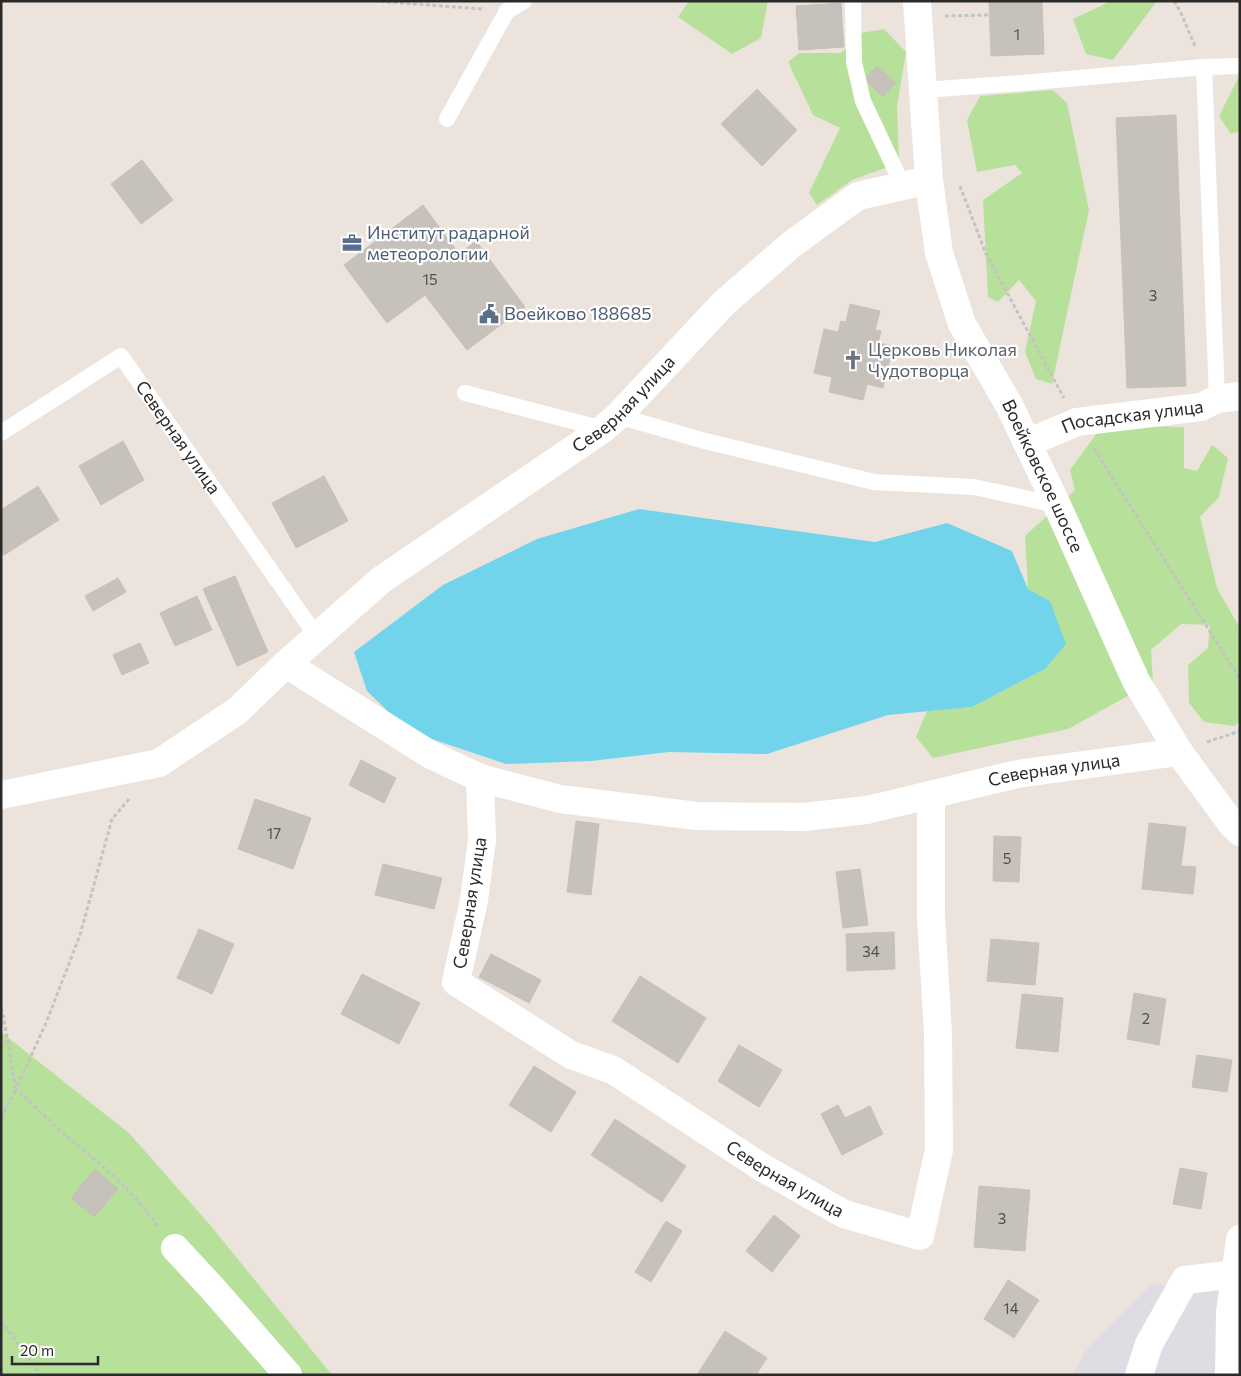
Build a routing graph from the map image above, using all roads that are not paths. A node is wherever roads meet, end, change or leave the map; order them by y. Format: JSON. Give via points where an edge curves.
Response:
{"nodes":[{"id":1,"x":524,"y":1,"type":"edge"},
{"id":2,"x":853,"y":1,"type":"edge"},
{"id":3,"x":918,"y":9,"type":"edge"},
{"id":4,"x":1240,"y":66,"type":"edge"},
{"id":5,"x":1204,"y":67,"type":"junction"},
{"id":6,"x":923,"y":90,"type":"junction"},
{"id":7,"x":447,"y":119,"type":"dead end"},
{"id":8,"x":929,"y":180,"type":"junction"},
{"id":9,"x":902,"y":186,"type":"junction"},
{"id":10,"x":465,"y":393,"type":"dead end"},
{"id":11,"x":1228,"y":398,"type":"edge"},
{"id":12,"x":610,"y":422,"type":"junction"},
{"id":13,"x":1,"y":433,"type":"edge"},
{"id":14,"x":1027,"y":443,"type":"junction"},
{"id":15,"x":1057,"y":506,"type":"junction"},
{"id":16,"x":317,"y":637,"type":"junction"},
{"id":17,"x":286,"y":664,"type":"junction"},
{"id":18,"x":1179,"y":752,"type":"junction"},
{"id":19,"x":480,"y":778,"type":"junction"},
{"id":20,"x":1,"y":795,"type":"edge"},
{"id":21,"x":931,"y":795,"type":"junction"},
{"id":22,"x":1240,"y":832,"type":"edge"},
{"id":23,"x":1240,"y":1239,"type":"edge"},
{"id":24,"x":175,"y":1248,"type":"road end"},
{"id":25,"x":1236,"y":1274,"type":"junction"},
{"id":26,"x":288,"y":1375,"type":"edge"},
{"id":27,"x":1139,"y":1375,"type":"edge"},
{"id":28,"x":1229,"y":1375,"type":"edge"}],
"edges":[{"from":1,"to":7,"type":"lane","via":[[507,11]]},
{"from":2,"to":9,"type":"lane","via":[[854,62],[863,101]]},
{"from":3,"to":6,"type":"street","name":"Воейковское шоссе"},
{"from":4,"to":5,"type":"lane"},
{"from":5,"to":6,"type":"lane"},
{"from":5,"to":11,"type":"lane"},
{"from":6,"to":8,"type":"street","name":"Воейковское шоссе"},
{"from":8,"to":9,"type":"street","name":"Северная улица"},
{"from":8,"to":14,"type":"street","name":"Воейковское шоссе","via":[[939,253],[962,324]]},
{"from":9,"to":12,"type":"street","name":"Северная улица","via":[[858,196],[792,244],[724,302]]},
{"from":10,"to":12,"type":"lane"},
{"from":11,"to":14,"type":"street","name":"Посадская улица","via":[[1201,408],[1077,422]]},
{"from":12,"to":15,"type":"lane","via":[[705,441],[874,482],[974,487]]},
{"from":12,"to":16,"type":"street","name":"Северная улица","via":[[381,580]]},
{"from":13,"to":16,"type":"lane","name":"Северная улица","via":[[121,356]]},
{"from":14,"to":15,"type":"street","name":"Воейковское шоссе"},
{"from":15,"to":18,"type":"street","name":"Воейковское шоссе","via":[[1136,681]]},
{"from":16,"to":17,"type":"street","name":"Северная улица"},
{"from":17,"to":19,"type":"street","name":"Северная улица","via":[[431,756]]},
{"from":17,"to":20,"type":"street","name":"Северная улица","via":[[237,711],[158,763]]},
{"from":18,"to":21,"type":"street","name":"Северная улица","via":[[1017,774]]},
{"from":18,"to":22,"type":"street","name":"Воейковское шоссе"},
{"from":19,"to":21,"type":"street","name":"Северная улица","via":[[560,799],[696,816],[804,817],[867,810]]},
{"from":19,"to":21,"type":"street","name":"Северная улица","via":[[482,840],[474,900],[456,982],[571,1055],[613,1070],[763,1168],[844,1214],[920,1236],[939,1150],[938,1033],[931,917]]},
{"from":23,"to":25,"type":"street"},
{"from":24,"to":26,"type":"street"},
{"from":25,"to":27,"type":"street","via":[[1186,1280],[1149,1344]]},
{"from":25,"to":28,"type":"street","via":[[1230,1313]]}]}
